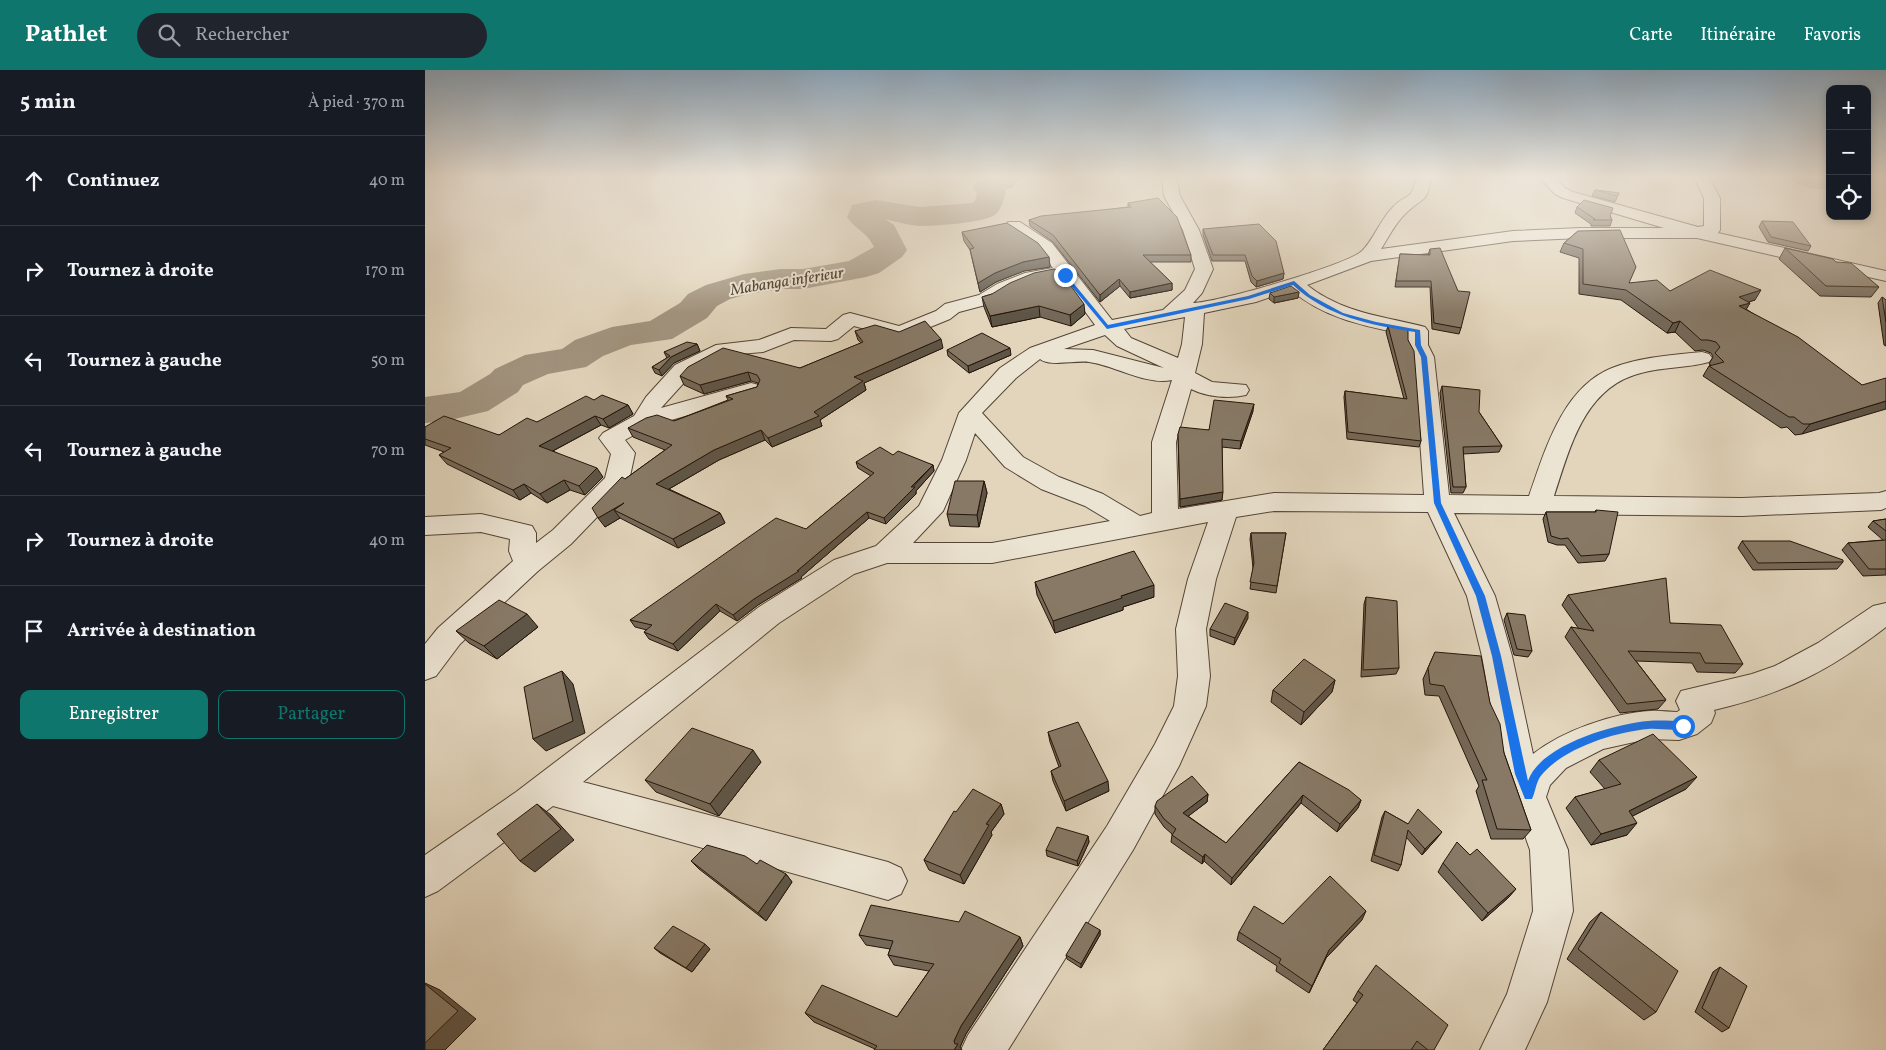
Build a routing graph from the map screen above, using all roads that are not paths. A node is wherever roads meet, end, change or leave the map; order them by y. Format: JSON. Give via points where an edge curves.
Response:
{"nodes":[{"id":1,"x":1186,"y":222,"type":"edge"},
{"id":2,"x":1391,"y":222,"type":"edge"},
{"id":3,"x":1657,"y":222,"type":"edge"},
{"id":4,"x":1712,"y":222,"type":"edge"},
{"id":5,"x":1014,"y":226,"type":"edge"},
{"id":6,"x":1695,"y":233,"type":"junction"},
{"id":7,"x":1367,"y":256,"type":"junction"},
{"id":8,"x":1065,"y":275,"type":"junction"},
{"id":9,"x":1886,"y":276,"type":"edge"},
{"id":10,"x":1294,"y":283,"type":"junction"},
{"id":11,"x":1182,"y":310,"type":"junction"},
{"id":12,"x":1107,"y":327,"type":"junction"},
{"id":13,"x":1702,"y":358,"type":"dead end"},
{"id":14,"x":1021,"y":363,"type":"junction"},
{"id":15,"x":1183,"y":376,"type":"junction"},
{"id":16,"x":751,"y":390,"type":"edge"},
{"id":17,"x":1238,"y":390,"type":"dead end"},
{"id":18,"x":970,"y":413,"type":"junction"},
{"id":19,"x":642,"y":421,"type":"junction"},
{"id":20,"x":1886,"y":499,"type":"edge"},
{"id":21,"x":1437,"y":503,"type":"junction"},
{"id":22,"x":1539,"y":504,"type":"junction"},
{"id":23,"x":1225,"y":510,"type":"junction"},
{"id":24,"x":1165,"y":520,"type":"junction"},
{"id":25,"x":425,"y":526,"type":"edge"},
{"id":26,"x":1138,"y":526,"type":"junction"},
{"id":27,"x":886,"y":553,"type":"junction"},
{"id":28,"x":528,"y":564,"type":"junction"},
{"id":29,"x":1886,"y":614,"type":"edge"},
{"id":30,"x":425,"y":667,"type":"edge"},
{"id":31,"x":549,"y":789,"type":"junction"},
{"id":32,"x":1529,"y":796,"type":"junction"},
{"id":33,"x":425,"y":878,"type":"edge"},
{"id":34,"x":888,"y":880,"type":"dead end"},
{"id":35,"x":983,"y":1050,"type":"edge"},
{"id":36,"x":1502,"y":1050,"type":"edge"}],
"edges":[{"from":1,"to":11,"type":"street","via":[[1204,269]]},
{"from":2,"to":7,"type":"street"},
{"from":3,"to":6,"type":"street"},
{"from":4,"to":6,"type":"street","via":[[1712,230]]},
{"from":5,"to":8,"type":"street","via":[[1046,247]]},
{"from":6,"to":7,"type":"street","via":[[1513,236]]},
{"from":6,"to":9,"type":"street"},
{"from":7,"to":10,"type":"street"},
{"from":8,"to":12,"type":"street"},
{"from":8,"to":19,"type":"street","via":[[1055,273],[1031,277],[986,299],[952,308],[901,333],[850,319],[831,335],[791,334],[763,346],[723,349],[683,370]]},
{"from":10,"to":11,"type":"street","via":[[1249,298]]},
{"from":10,"to":21,"type":"street","via":[[1308,296],[1341,314],[1418,331],[1418,345],[1424,357]]},
{"from":11,"to":12,"type":"street"},
{"from":11,"to":15,"type":"street","via":[[1192,344]]},
{"from":12,"to":14,"type":"street","via":[[1037,352]]},
{"from":12,"to":15,"type":"street","via":[[1124,342],[1170,362]]},
{"from":13,"to":22,"type":"street","via":[[1654,363],[1617,373],[1597,386],[1577,410],[1561,438]]},
{"from":14,"to":15,"type":"street","via":[[1077,354],[1105,359],[1153,375]]},
{"from":14,"to":18,"type":"street"},
{"from":15,"to":17,"type":"street","via":[[1207,388]]},
{"from":15,"to":24,"type":"street","via":[[1163,442]]},
{"from":16,"to":19,"type":"street"},
{"from":18,"to":26,"type":"street","via":[[1014,462],[1050,483],[1094,500]]},
{"from":18,"to":27,"type":"street","via":[[954,460],[930,511]]},
{"from":19,"to":28,"type":"street","via":[[611,438],[623,453],[617,481],[561,537]]},
{"from":20,"to":22,"type":"street","via":[[1742,507]]},
{"from":21,"to":22,"type":"street"},
{"from":21,"to":23,"type":"street","via":[[1274,502]]},
{"from":21,"to":32,"type":"street","via":[[1481,596],[1497,656],[1520,774]]},
{"from":23,"to":24,"type":"street"},
{"from":23,"to":35,"type":"street","via":[[1202,579],[1191,629],[1194,676],[1190,706],[1167,755],[1120,838]]},
{"from":24,"to":26,"type":"street"},
{"from":25,"to":28,"type":"street","via":[[481,522],[523,534],[523,551]]},
{"from":26,"to":27,"type":"street","via":[[992,553]]},
{"from":27,"to":31,"type":"street","via":[[844,567],[769,615]]},
{"from":28,"to":30,"type":"street","via":[[449,636]]},
{"from":29,"to":32,"type":"street","via":[[1791,673],[1769,682],[1693,701],[1699,714],[1683,726],[1649,725],[1623,729],[1575,746],[1553,758],[1535,776]]},
{"from":31,"to":33,"type":"street"},
{"from":31,"to":34,"type":"street"},
{"from":32,"to":36,"type":"street","via":[[1549,850],[1553,912],[1527,1002]]}]}
